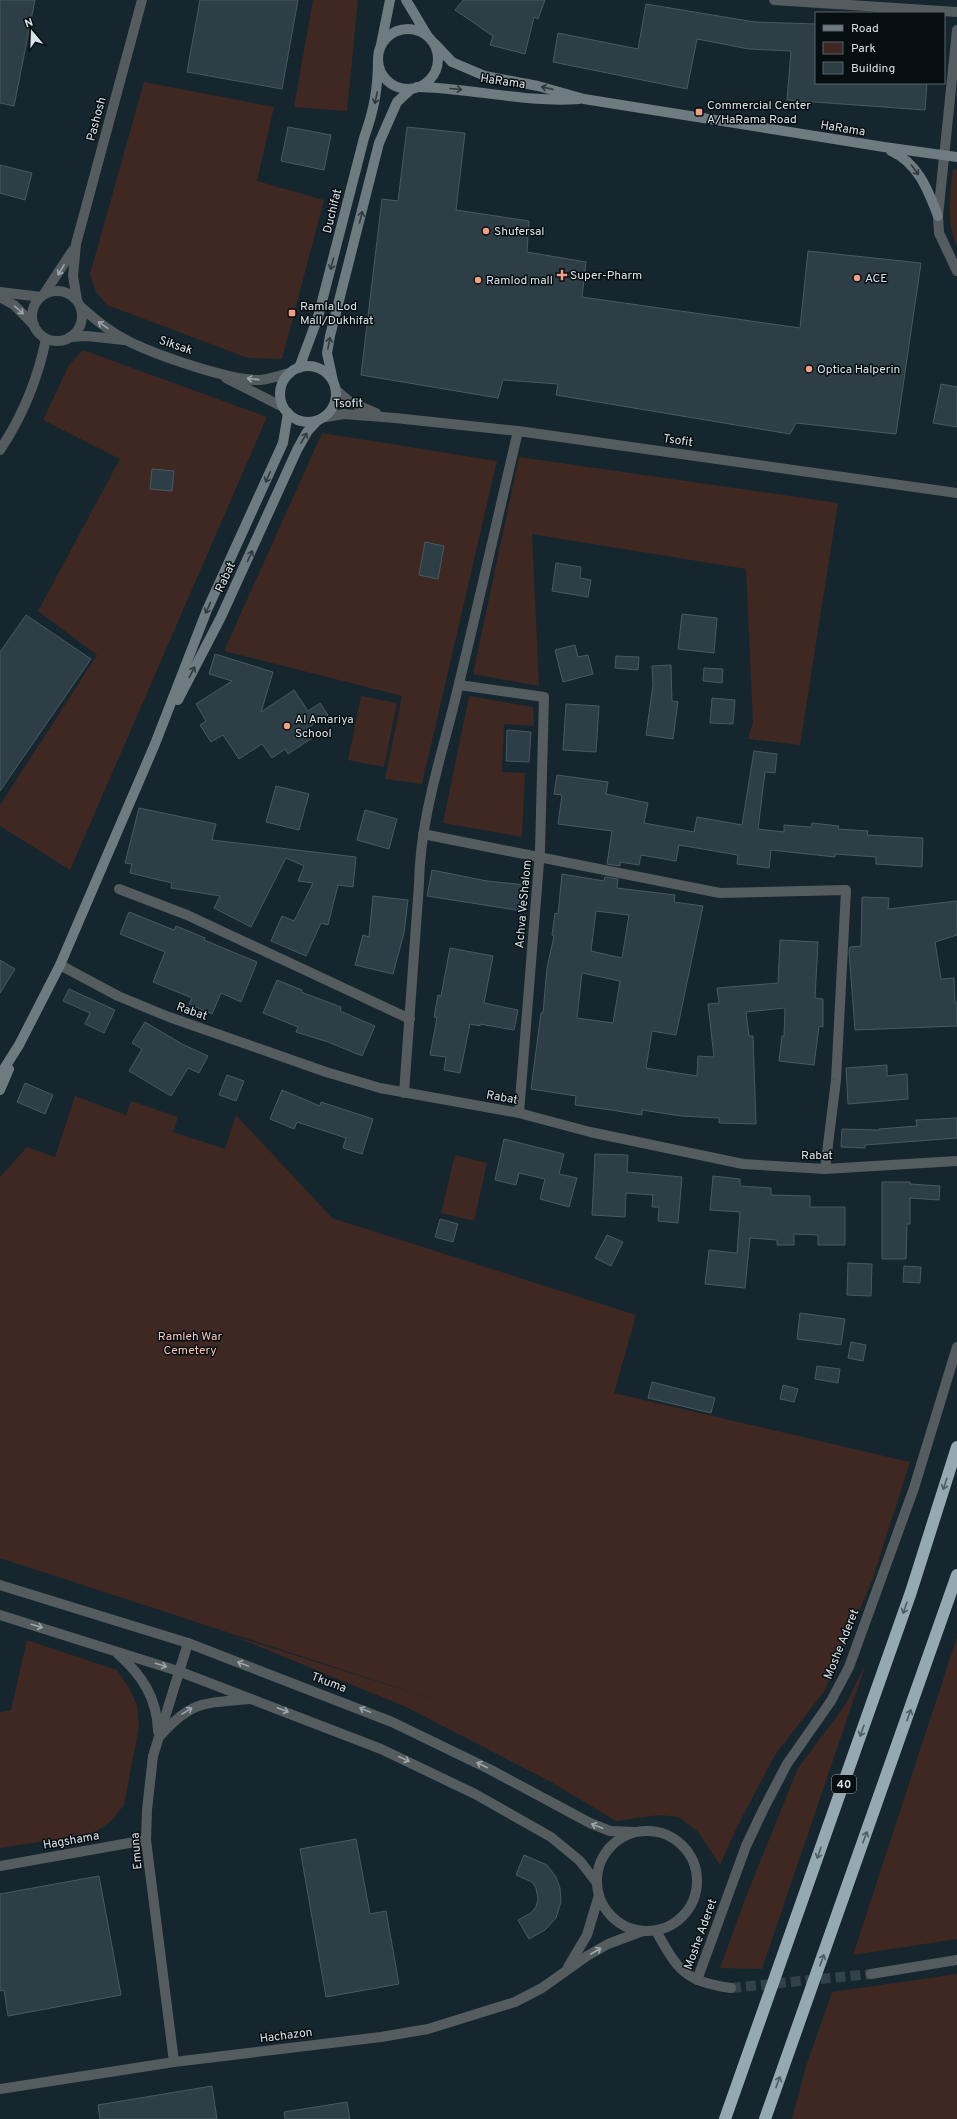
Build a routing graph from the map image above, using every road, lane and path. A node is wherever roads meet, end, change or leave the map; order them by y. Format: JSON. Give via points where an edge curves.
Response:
{"nodes":[{"id":1,"x":142,"y":0,"type":"edge"},
{"id":2,"x":390,"y":0,"type":"edge"},
{"id":3,"x":406,"y":0,"type":"edge"},
{"id":4,"x":774,"y":0,"type":"edge"},
{"id":5,"x":957,"y":12,"type":"edge"},
{"id":6,"x":957,"y":30,"type":"edge"},
{"id":7,"x":431,"y":40,"type":"junction"},
{"id":8,"x":379,"y":54,"type":"junction"},
{"id":9,"x":414,"y":88,"type":"junction"},
{"id":10,"x":584,"y":99,"type":"junction"},
{"id":11,"x":884,"y":147,"type":"junction"},
{"id":12,"x":944,"y":156,"type":"junction"},
{"id":13,"x":957,"y":157,"type":"edge"},
{"id":14,"x":938,"y":216,"type":"junction"},
{"id":15,"x":76,"y":244,"type":"junction"},
{"id":16,"x":957,"y":271,"type":"edge"},
{"id":17,"x":0,"y":292,"type":"edge"},
{"id":18,"x":43,"y":295,"type":"junction"},
{"id":19,"x":0,"y":297,"type":"edge"},
{"id":20,"x":79,"y":304,"type":"junction"},
{"id":21,"x":34,"y":326,"type":"junction"},
{"id":22,"x":70,"y":337,"type":"junction"},
{"id":23,"x":46,"y":339,"type":"junction"},
{"id":24,"x":128,"y":341,"type":"junction"},
{"id":25,"x":295,"y":370,"type":"junction"},
{"id":26,"x":216,"y":372,"type":"junction"},
{"id":27,"x":335,"y":385,"type":"junction"},
{"id":28,"x":285,"y":410,"type":"junction"},
{"id":29,"x":395,"y":418,"type":"junction"},
{"id":30,"x":321,"y":419,"type":"junction"},
{"id":31,"x":518,"y":431,"type":"junction"},
{"id":32,"x":0,"y":450,"type":"edge"},
{"id":33,"x":957,"y":493,"type":"edge"},
{"id":34,"x":459,"y":685,"type":"junction"},
{"id":35,"x":155,"y":744,"type":"junction"},
{"id":36,"x":423,"y":834,"type":"junction"},
{"id":37,"x":539,"y":858,"type":"junction"},
{"id":38,"x":119,"y":889,"type":"dead end"},
{"id":39,"x":60,"y":965,"type":"junction"},
{"id":40,"x":410,"y":1019,"type":"junction"},
{"id":41,"x":18,"y":1045,"type":"junction"},
{"id":42,"x":0,"y":1075,"type":"edge"},
{"id":43,"x":0,"y":1090,"type":"edge"},
{"id":44,"x":404,"y":1093,"type":"junction"},
{"id":45,"x":519,"y":1113,"type":"junction"},
{"id":46,"x":957,"y":1161,"type":"edge"},
{"id":47,"x":825,"y":1169,"type":"junction"},
{"id":48,"x":957,"y":1347,"type":"edge"},
{"id":49,"x":957,"y":1447,"type":"edge"},
{"id":50,"x":957,"y":1575,"type":"edge"},
{"id":51,"x":0,"y":1584,"type":"edge"},
{"id":52,"x":0,"y":1615,"type":"edge"},
{"id":53,"x":188,"y":1643,"type":"junction"},
{"id":54,"x":116,"y":1651,"type":"junction"},
{"id":55,"x":178,"y":1671,"type":"junction"},
{"id":56,"x":252,"y":1698,"type":"junction"},
{"id":57,"x":159,"y":1738,"type":"junction"},
{"id":58,"x":635,"y":1832,"type":"junction"},
{"id":59,"x":146,"y":1840,"type":"junction"},
{"id":60,"x":0,"y":1866,"type":"edge"},
{"id":61,"x":597,"y":1883,"type":"junction"},
{"id":62,"x":599,"y":1895,"type":"junction"},
{"id":63,"x":644,"y":1931,"type":"junction"},
{"id":64,"x":656,"y":1931,"type":"junction"},
{"id":65,"x":957,"y":1960,"type":"edge"},
{"id":66,"x":564,"y":1973,"type":"junction"},
{"id":67,"x":871,"y":1974,"type":"tunnel mouth"},
{"id":68,"x":697,"y":1980,"type":"junction"},
{"id":69,"x":731,"y":1988,"type":"tunnel mouth"},
{"id":70,"x":756,"y":2034,"type":"junction"},
{"id":71,"x":174,"y":2062,"type":"junction"},
{"id":72,"x":0,"y":2089,"type":"edge"},
{"id":73,"x":767,"y":2115,"type":"edge"},
{"id":74,"x":719,"y":2119,"type":"edge"},
{"id":75,"x":725,"y":2119,"type":"edge"}],
"edges":[{"from":1,"to":15,"type":"street","name":"Pashosh"},
{"from":2,"to":8,"type":"street"},
{"from":3,"to":7,"type":"street","name":"HaRama"},
{"from":4,"to":5,"type":"street"},
{"from":6,"to":12,"type":"street"},
{"from":7,"to":8,"type":"street","via":[[410,29],[401,30],[392,34]]},
{"from":7,"to":9,"type":"street","via":[[438,52],[436,70],[426,83]]},
{"from":10,"to":7,"type":"street","name":"HaRama","one_way":true,"via":[[544,87],[479,74],[452,62]]},
{"from":8,"to":9,"type":"street","via":[[380,69],[384,77],[401,88]]},
{"from":8,"to":25,"type":"street","name":"Duchifat","one_way":true,"via":[[378,88],[373,113],[364,138],[318,316]]},
{"from":9,"to":10,"type":"street","name":"HaRama","one_way":true,"via":[[468,90],[550,100]]},
{"from":27,"to":9,"type":"street","one_way":true,"via":[[327,353],[379,143],[397,102]]},
{"from":10,"to":11,"type":"street","name":"HaRama"},
{"from":11,"to":12,"type":"street","name":"HaRama"},
{"from":11,"to":14,"type":"street","one_way":true,"via":[[900,155],[916,169]]},
{"from":12,"to":13,"type":"street","name":"HaRama"},
{"from":12,"to":14,"type":"street"},
{"from":14,"to":16,"type":"street","via":[[939,233]]},
{"from":15,"to":18,"type":"street","name":"Pashosh","one_way":true},
{"from":15,"to":20,"type":"street","name":"Pashosh","via":[[73,276]]},
{"from":17,"to":18,"type":"street"},
{"from":18,"to":20,"type":"street","via":[[58,291],[72,295]]},
{"from":18,"to":21,"type":"street","via":[[33,310]]},
{"from":19,"to":21,"type":"street","one_way":true,"via":[[14,305]]},
{"from":20,"to":22,"type":"street","via":[[82,314],[80,327]]},
{"from":24,"to":20,"type":"street","name":"Siksak","one_way":true,"via":[[100,324]]},
{"from":21,"to":23,"type":"street"},
{"from":22,"to":23,"type":"street","via":[[62,340]]},
{"from":22,"to":24,"type":"street","name":"Siksak","via":[[87,336]]},
{"from":23,"to":32,"type":"street","via":[[39,372],[9,437]]},
{"from":24,"to":26,"type":"street","name":"Siksak","via":[[156,353]]},
{"from":25,"to":26,"type":"street","name":"Siksak","one_way":true,"via":[[260,380]]},
{"from":25,"to":27,"type":"street","via":[[315,367],[328,374]]},
{"from":25,"to":28,"type":"street","via":[[285,378],[280,392]]},
{"from":26,"to":28,"type":"street","name":"Siksak"},
{"from":27,"to":29,"type":"street","name":"Tsofit","via":[[350,402],[370,412]]},
{"from":27,"to":30,"type":"street","via":[[335,405]]},
{"from":28,"to":30,"type":"street","via":[[301,421]]},
{"from":28,"to":35,"type":"street","name":"Rabat","one_way":true,"via":[[283,442],[206,610]]},
{"from":29,"to":30,"type":"street","name":"Tsofit","via":[[344,414]]},
{"from":29,"to":31,"type":"street","name":"Tsofit"},
{"from":35,"to":30,"type":"street","name":"Rabat","one_way":true,"via":[[221,617],[297,450],[307,432]]},
{"from":31,"to":33,"type":"street","name":"Tsofit"},
{"from":31,"to":34,"type":"street"},
{"from":34,"to":36,"type":"street","via":[[430,793]]},
{"from":34,"to":37,"type":"street","name":"Achva VeShalom","via":[[544,697]]},
{"from":35,"to":39,"type":"street","name":"Rabat"},
{"from":36,"to":37,"type":"street"},
{"from":36,"to":40,"type":"street"},
{"from":37,"to":45,"type":"street","name":"Achva VeShalom"},
{"from":37,"to":47,"type":"street","via":[[720,893],[846,890],[836,1080]]},
{"from":38,"to":40,"type":"street","via":[[187,915]]},
{"from":39,"to":41,"type":"street","name":"Rabat"},
{"from":39,"to":44,"type":"street","name":"Rabat","via":[[118,996],[169,1017],[326,1072]]},
{"from":40,"to":44,"type":"street"},
{"from":41,"to":42,"type":"street","name":"Rabat"},
{"from":41,"to":43,"type":"street","name":"Rabat"},
{"from":44,"to":45,"type":"street","name":"Rabat"},
{"from":45,"to":47,"type":"street","name":"Rabat","via":[[590,1132],[743,1164]]},
{"from":46,"to":47,"type":"street","name":"Rabat"},
{"from":48,"to":68,"type":"street","name":"Moshe Aderet","via":[[914,1488],[849,1667],[831,1701],[787,1764],[764,1808],[746,1846]]},
{"from":49,"to":70,"type":"highway","number":"40","one_way":true,"via":[[911,1592]]},
{"from":73,"to":50,"type":"highway","one_way":true},
{"from":51,"to":53,"type":"street","name":"Tkuma"},
{"from":52,"to":54,"type":"street","one_way":true},
{"from":53,"to":55,"type":"street","name":"Emuna"},
{"from":58,"to":53,"type":"street","name":"Tkuma","one_way":true,"via":[[610,1831],[590,1823],[483,1765],[392,1722]]},
{"from":54,"to":55,"type":"street","one_way":true},
{"from":54,"to":57,"type":"street","via":[[144,1681],[156,1709]]},
{"from":55,"to":56,"type":"street"},
{"from":55,"to":57,"type":"street","name":"Emuna"},
{"from":57,"to":56,"type":"street","one_way":true,"via":[[177,1717],[192,1708],[208,1702]]},
{"from":56,"to":61,"type":"street","one_way":true,"via":[[381,1749],[475,1794],[551,1836],[580,1861]]},
{"from":57,"to":59,"type":"street","name":"Emuna","via":[[150,1785]]},
{"from":58,"to":61,"type":"street","via":[[620,1839],[607,1850],[599,1866]]},
{"from":58,"to":64,"type":"street","via":[[652,1831],[676,1840],[691,1855],[697,1870],[698,1886],[693,1902],[684,1915],[672,1925]]},
{"from":59,"to":60,"type":"street","name":"Hagshama"},
{"from":59,"to":71,"type":"street","name":"Emuna"},
{"from":61,"to":62,"type":"street"},
{"from":62,"to":63,"type":"street","via":[[605,1909],[615,1920],[628,1928]]},
{"from":62,"to":66,"type":"street","name":"Hachazon","via":[[587,1935]]},
{"from":63,"to":64,"type":"street"},
{"from":66,"to":63,"type":"street","name":"Hachazon","one_way":true,"via":[[608,1944]]},
{"from":64,"to":68,"type":"street","via":[[678,1966]]},
{"from":65,"to":67,"type":"street"},
{"from":66,"to":71,"type":"street","name":"Hachazon","via":[[515,2002],[428,2029],[381,2038]]},
{"from":68,"to":69,"type":"street","via":[[708,1985]]},
{"from":70,"to":74,"type":"highway"},
{"from":70,"to":75,"type":"highway","number":"40"},
{"from":71,"to":72,"type":"street","name":"Hachazon"}]}
